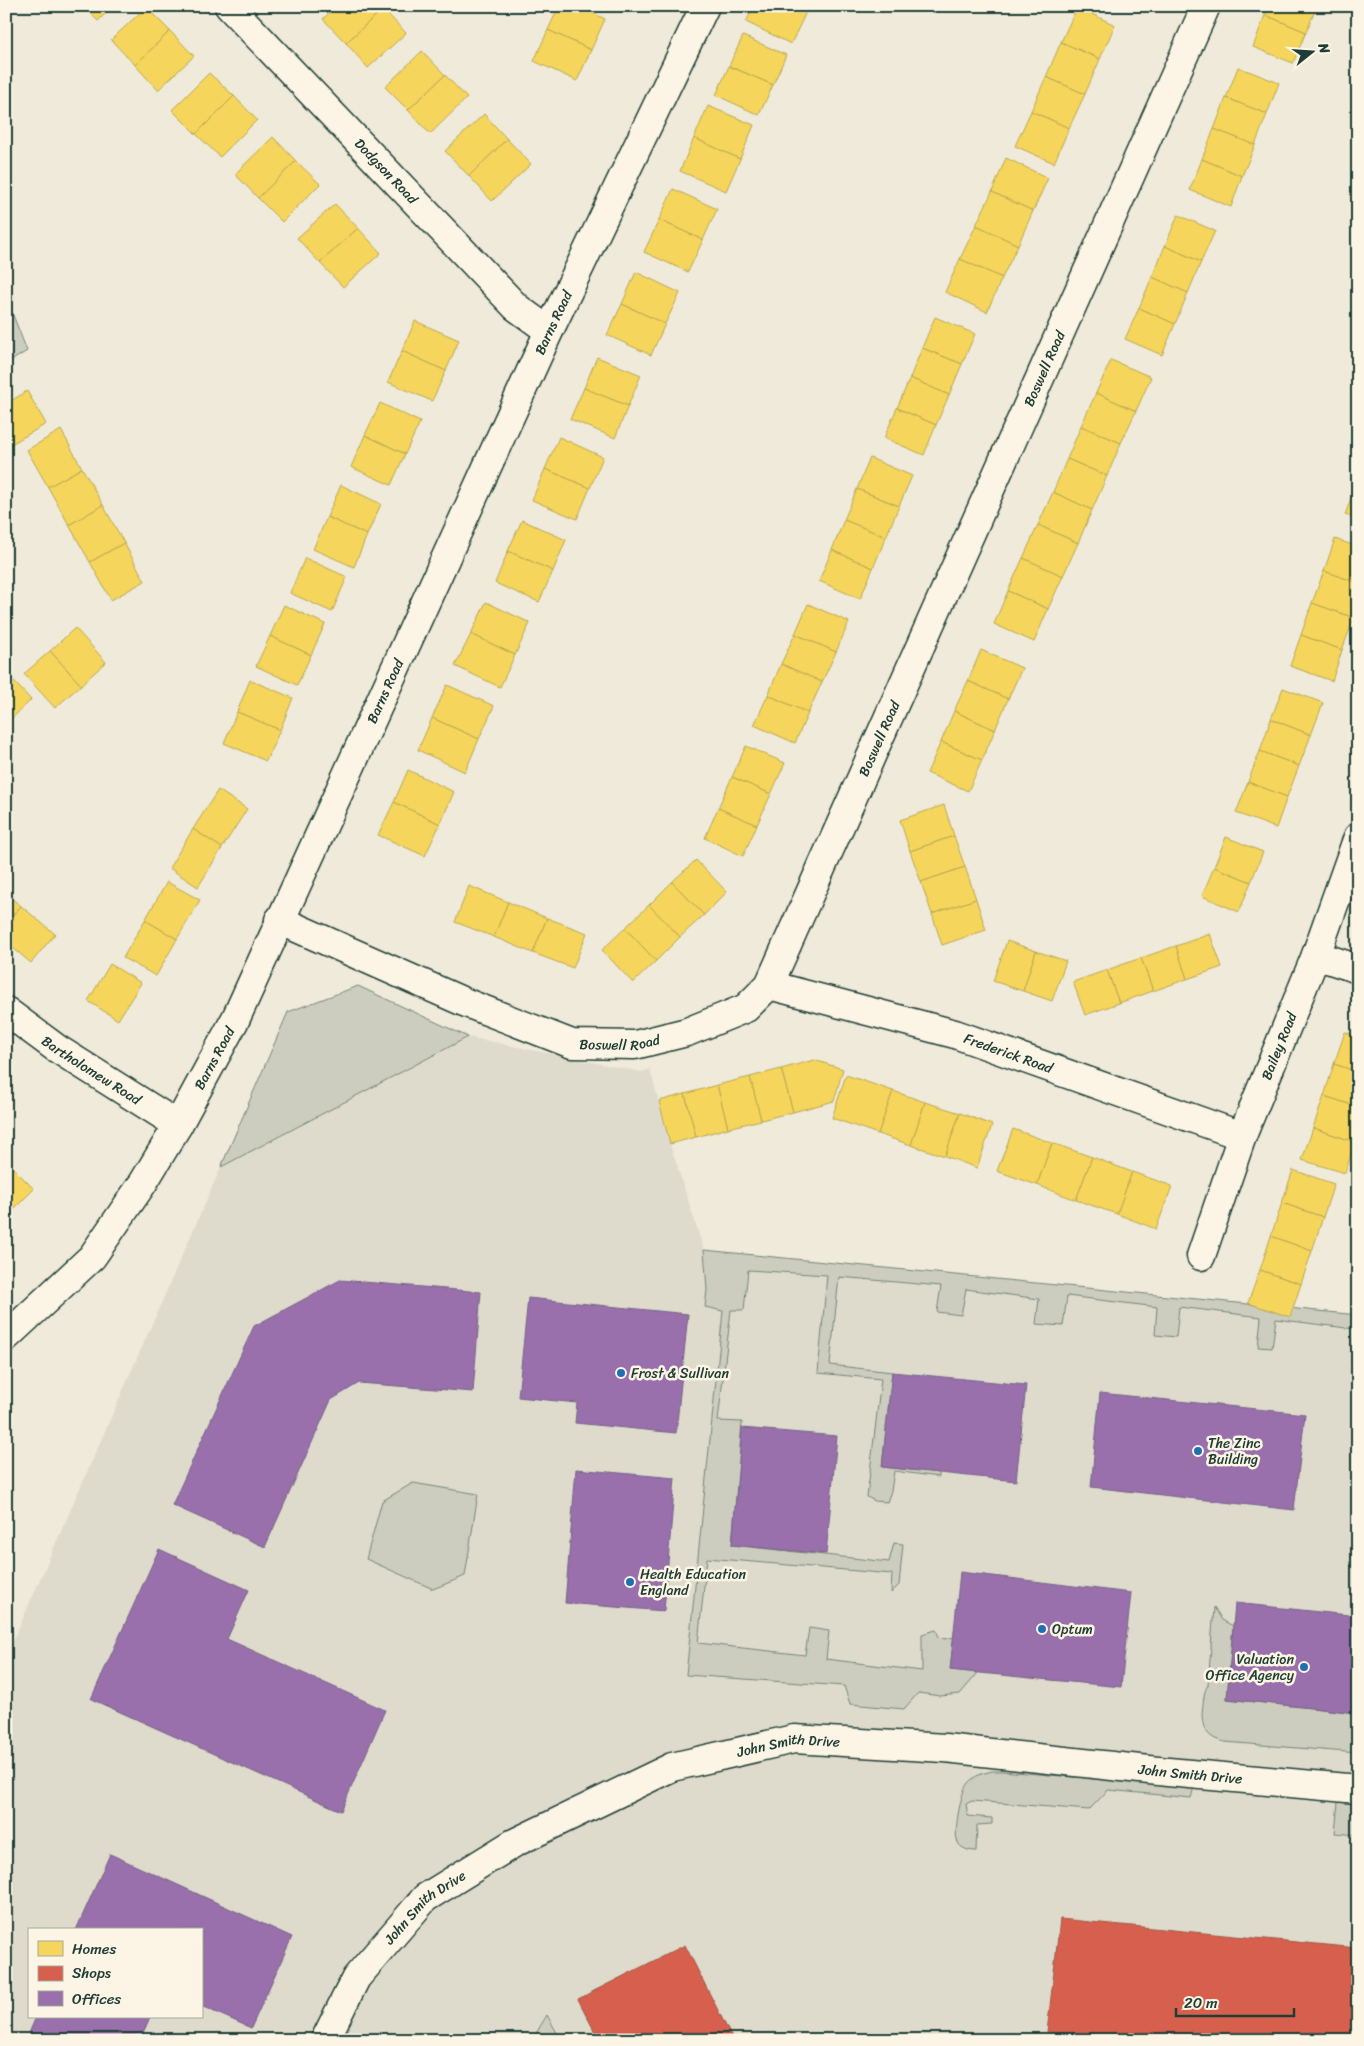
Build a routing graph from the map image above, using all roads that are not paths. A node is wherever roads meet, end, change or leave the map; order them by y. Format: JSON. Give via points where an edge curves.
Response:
{"nodes":[{"id":1,"x":229,"y":6,"type":"edge"},
{"id":2,"x":705,"y":6,"type":"edge"},
{"id":3,"x":1206,"y":6,"type":"edge"},
{"id":4,"x":549,"y":331,"type":"junction"},
{"id":5,"x":1358,"y":837,"type":"edge"},
{"id":6,"x":279,"y":920,"type":"junction"},
{"id":7,"x":1316,"y":955,"type":"junction"},
{"id":8,"x":1358,"y":970,"type":"edge"},
{"id":9,"x":769,"y":985,"type":"junction"},
{"id":10,"x":6,"y":1011,"type":"edge"},
{"id":11,"x":178,"y":1125,"type":"junction"},
{"id":12,"x":1242,"y":1136,"type":"junction"},
{"id":13,"x":1201,"y":1256,"type":"dead end"},
{"id":14,"x":6,"y":1337,"type":"edge"},
{"id":15,"x":1358,"y":1789,"type":"edge"},
{"id":16,"x":325,"y":2040,"type":"edge"}],
"edges":[{"from":1,"to":4,"type":"street","name":"Dodgson Road","via":[[516,307]]},
{"from":2,"to":4,"type":"street","name":"Barns Road"},
{"from":3,"to":9,"type":"street","name":"Boswell Road"},
{"from":4,"to":6,"type":"street","name":"Barns Road"},
{"from":5,"to":7,"type":"street","name":"Bailey Road"},
{"from":6,"to":9,"type":"street","name":"Boswell Road","via":[[464,1002],[572,1044],[635,1044],[687,1032],[746,1008]]},
{"from":6,"to":11,"type":"street","name":"Barns Road","via":[[236,1018]]},
{"from":7,"to":8,"type":"street"},
{"from":7,"to":12,"type":"street","name":"Bailey Road"},
{"from":9,"to":12,"type":"street","name":"Frederick Road","via":[[955,1034]]},
{"from":10,"to":11,"type":"street","name":"Bartholomew Road","via":[[56,1048]]},
{"from":11,"to":14,"type":"street","name":"Barns Road","via":[[143,1183],[92,1256]]},
{"from":12,"to":13,"type":"street","name":"Bailey Road"},
{"from":15,"to":16,"type":"street","name":"John Smith Drive","via":[[945,1748],[794,1739],[672,1767],[514,1843],[425,1898],[356,1978]]}]}
